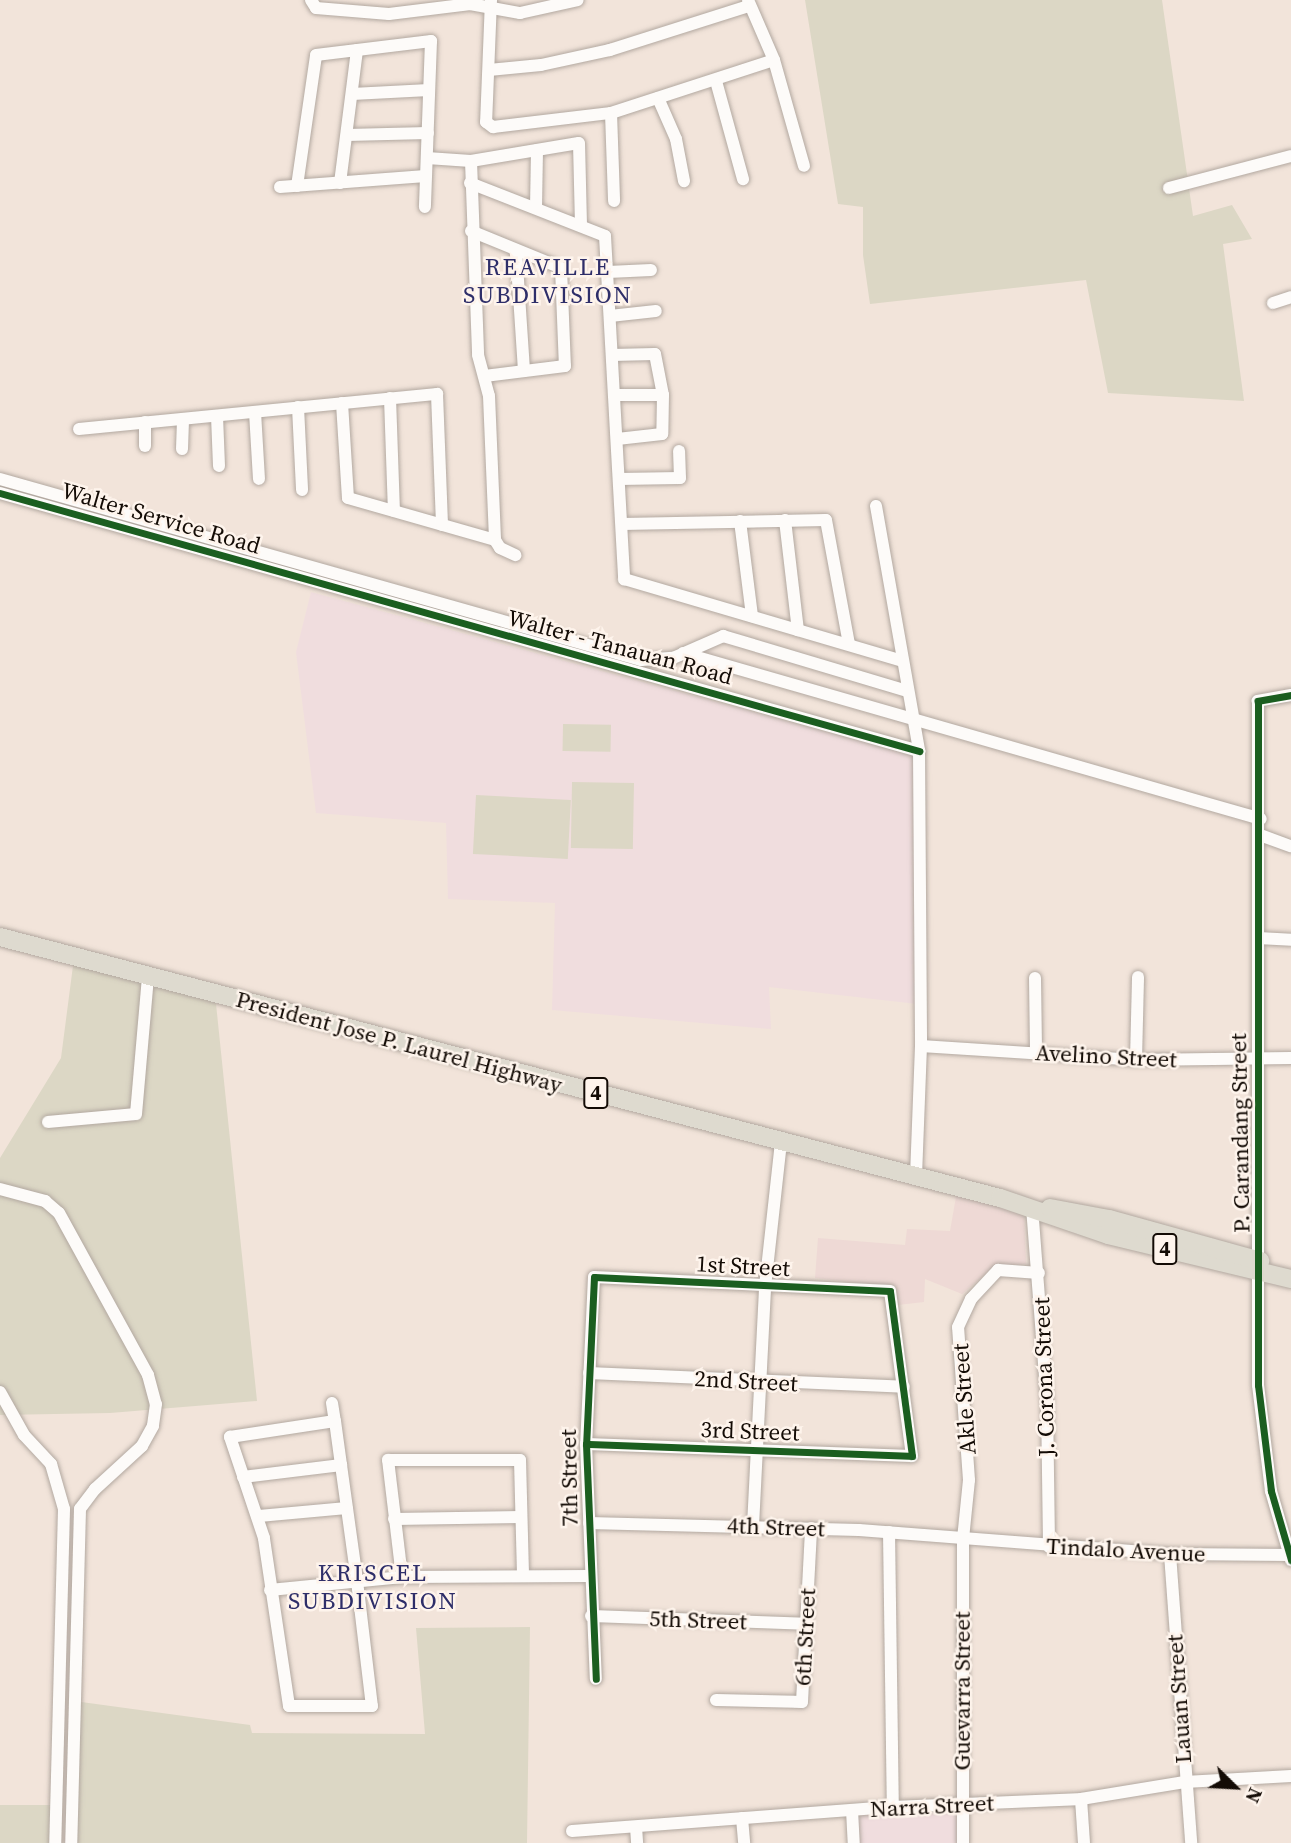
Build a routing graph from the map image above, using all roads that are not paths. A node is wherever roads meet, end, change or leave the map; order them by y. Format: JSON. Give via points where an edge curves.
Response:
{"nodes":[{"id":1,"x":311,"y":0,"type":"edge"},
{"id":2,"x":578,"y":0,"type":"edge"},
{"id":3,"x":748,"y":3,"type":"edge"},
{"id":4,"x":491,"y":4,"type":"edge"},
{"id":5,"x":357,"y":50,"type":"junction"},
{"id":6,"x":775,"y":60,"type":"junction"},
{"id":7,"x":489,"y":70,"type":"junction"},
{"id":8,"x":716,"y":81,"type":"junction"},
{"id":9,"x":429,"y":90,"type":"junction"},
{"id":10,"x":352,"y":94,"type":"junction"},
{"id":11,"x":658,"y":98,"type":"junction"},
{"id":12,"x":611,"y":113,"type":"junction"},
{"id":13,"x":428,"y":133,"type":"junction"},
{"id":14,"x":347,"y":135,"type":"junction"},
{"id":15,"x":537,"y":150,"type":"junction"},
{"id":16,"x":1291,"y":156,"type":"edge"},
{"id":17,"x":427,"y":158,"type":"junction"},
{"id":18,"x":471,"y":161,"type":"junction"},
{"id":19,"x":804,"y":166,"type":"dead end"},
{"id":20,"x":426,"y":176,"type":"junction"},
{"id":21,"x":743,"y":179,"type":"dead end"},
{"id":22,"x":684,"y":180,"type":"dead end"},
{"id":23,"x":340,"y":183,"type":"junction"},
{"id":24,"x":470,"y":183,"type":"junction"},
{"id":25,"x":297,"y":186,"type":"junction"},
{"id":26,"x":279,"y":187,"type":"dead end"},
{"id":27,"x":1168,"y":188,"type":"dead end"},
{"id":28,"x":614,"y":201,"type":"dead end"},
{"id":29,"x":425,"y":207,"type":"dead end"},
{"id":30,"x":536,"y":208,"type":"junction"},
{"id":31,"x":581,"y":226,"type":"junction"},
{"id":32,"x":471,"y":231,"type":"junction"},
{"id":33,"x":516,"y":250,"type":"junction"},
{"id":34,"x":650,"y":270,"type":"dead end"},
{"id":35,"x":608,"y":272,"type":"junction"},
{"id":36,"x":1291,"y":297,"type":"edge"},
{"id":37,"x":1273,"y":303,"type":"dead end"},
{"id":38,"x":656,"y":311,"type":"dead end"},
{"id":39,"x":610,"y":316,"type":"junction"},
{"id":40,"x":612,"y":355,"type":"junction"},
{"id":41,"x":524,"y":371,"type":"junction"},
{"id":42,"x":485,"y":376,"type":"junction"},
{"id":43,"x":614,"y":395,"type":"junction"},
{"id":44,"x":663,"y":395,"type":"junction"},
{"id":45,"x":390,"y":398,"type":"junction"},
{"id":46,"x":342,"y":403,"type":"junction"},
{"id":47,"x":298,"y":407,"type":"junction"},
{"id":48,"x":255,"y":412,"type":"junction"},
{"id":49,"x":217,"y":415,"type":"junction"},
{"id":50,"x":183,"y":419,"type":"junction"},
{"id":51,"x":145,"y":422,"type":"junction"},
{"id":52,"x":79,"y":429,"type":"dead end"},
{"id":53,"x":617,"y":439,"type":"junction"},
{"id":54,"x":145,"y":446,"type":"dead end"},
{"id":55,"x":182,"y":449,"type":"dead end"},
{"id":56,"x":679,"y":451,"type":"dead end"},
{"id":57,"x":219,"y":466,"type":"dead end"},
{"id":58,"x":0,"y":479,"type":"edge"},
{"id":59,"x":259,"y":479,"type":"dead end"},
{"id":60,"x":619,"y":480,"type":"junction"},
{"id":61,"x":302,"y":489,"type":"dead end"},
{"id":62,"x":0,"y":493,"type":"edge"},
{"id":63,"x":876,"y":506,"type":"dead end"},
{"id":64,"x":394,"y":511,"type":"junction"},
{"id":65,"x":785,"y":520,"type":"junction"},
{"id":66,"x":740,"y":521,"type":"junction"},
{"id":67,"x":622,"y":524,"type":"junction"},
{"id":68,"x":442,"y":525,"type":"junction"},
{"id":69,"x":495,"y":540,"type":"junction"},
{"id":70,"x":515,"y":555,"type":"dead end"},
{"id":71,"x":312,"y":580,"type":"joint"},
{"id":72,"x":752,"y":616,"type":"junction"},
{"id":73,"x":798,"y":630,"type":"junction"},
{"id":74,"x":849,"y":645,"type":"junction"},
{"id":75,"x":683,"y":653,"type":"junction"},
{"id":76,"x":900,"y":660,"type":"junction"},
{"id":77,"x":908,"y":691,"type":"junction"},
{"id":78,"x":1291,"y":695,"type":"edge"},
{"id":79,"x":912,"y":716,"type":"junction"},
{"id":80,"x":919,"y":751,"type":"junction"},
{"id":81,"x":1261,"y":819,"type":"junction"},
{"id":82,"x":1260,"y":835,"type":"junction"},
{"id":83,"x":1291,"y":846,"type":"edge"},
{"id":84,"x":0,"y":937,"type":"edge"},
{"id":85,"x":1258,"y":938,"type":"junction"},
{"id":86,"x":1291,"y":940,"type":"edge"},
{"id":87,"x":148,"y":977,"type":"junction"},
{"id":88,"x":1138,"y":977,"type":"dead end"},
{"id":89,"x":1035,"y":978,"type":"dead end"},
{"id":90,"x":921,"y":1046,"type":"junction"},
{"id":91,"x":1036,"y":1053,"type":"junction"},
{"id":92,"x":1291,"y":1058,"type":"edge"},
{"id":93,"x":1136,"y":1060,"type":"junction"},
{"id":94,"x":1259,"y":1060,"type":"junction"},
{"id":95,"x":48,"y":1122,"type":"dead end"},
{"id":96,"x":781,"y":1142,"type":"junction"},
{"id":97,"x":916,"y":1176,"type":"junction"},
{"id":98,"x":0,"y":1189,"type":"edge"},
{"id":99,"x":1037,"y":1209,"type":"junction"},
{"id":100,"x":1261,"y":1266,"type":"junction"},
{"id":101,"x":1291,"y":1269,"type":"edge"},
{"id":102,"x":1039,"y":1273,"type":"junction"},
{"id":103,"x":594,"y":1277,"type":"joint"},
{"id":104,"x":1291,"y":1279,"type":"edge"},
{"id":105,"x":765,"y":1287,"type":"junction"},
{"id":106,"x":589,"y":1373,"type":"junction"},
{"id":107,"x":761,"y":1383,"type":"junction"},
{"id":108,"x":904,"y":1387,"type":"junction"},
{"id":109,"x":0,"y":1392,"type":"edge"},
{"id":110,"x":332,"y":1403,"type":"dead end"},
{"id":111,"x":335,"y":1421,"type":"junction"},
{"id":112,"x":586,"y":1444,"type":"junction"},
{"id":113,"x":757,"y":1451,"type":"junction"},
{"id":114,"x":341,"y":1465,"type":"junction"},
{"id":115,"x":243,"y":1477,"type":"junction"},
{"id":116,"x":346,"y":1508,"type":"junction"},
{"id":117,"x":64,"y":1509,"type":"junction"},
{"id":118,"x":80,"y":1509,"type":"junction"},
{"id":119,"x":259,"y":1516,"type":"junction"},
{"id":120,"x":521,"y":1517,"type":"junction"},
{"id":121,"x":394,"y":1519,"type":"junction"},
{"id":122,"x":589,"y":1523,"type":"junction"},
{"id":123,"x":753,"y":1526,"type":"junction"},
{"id":124,"x":811,"y":1528,"type":"junction"},
{"id":125,"x":889,"y":1532,"type":"junction"},
{"id":126,"x":963,"y":1539,"type":"junction"},
{"id":127,"x":1049,"y":1547,"type":"junction"},
{"id":128,"x":1170,"y":1554,"type":"junction"},
{"id":129,"x":1290,"y":1557,"type":"edge"},
{"id":130,"x":523,"y":1576,"type":"junction"},
{"id":131,"x":590,"y":1576,"type":"junction"},
{"id":132,"x":402,"y":1577,"type":"junction"},
{"id":133,"x":357,"y":1581,"type":"junction"},
{"id":134,"x":270,"y":1590,"type":"junction"},
{"id":135,"x":591,"y":1616,"type":"junction"},
{"id":136,"x":806,"y":1623,"type":"junction"},
{"id":137,"x":596,"y":1679,"type":"dead end"},
{"id":138,"x":716,"y":1700,"type":"dead end"},
{"id":139,"x":1291,"y":1776,"type":"edge"},
{"id":140,"x":1185,"y":1782,"type":"junction"},
{"id":141,"x":1081,"y":1799,"type":"junction"},
{"id":142,"x":961,"y":1805,"type":"junction"},
{"id":143,"x":893,"y":1807,"type":"junction"},
{"id":144,"x":852,"y":1810,"type":"junction"},
{"id":145,"x":742,"y":1818,"type":"junction"},
{"id":146,"x":636,"y":1827,"type":"junction"},
{"id":147,"x":572,"y":1831,"type":"dead end"},
{"id":148,"x":55,"y":1843,"type":"edge"},
{"id":149,"x":71,"y":1843,"type":"edge"},
{"id":150,"x":637,"y":1843,"type":"edge"},
{"id":151,"x":744,"y":1843,"type":"edge"},
{"id":152,"x":855,"y":1843,"type":"edge"},
{"id":153,"x":963,"y":1843,"type":"edge"},
{"id":154,"x":1084,"y":1843,"type":"edge"},
{"id":155,"x":1191,"y":1843,"type":"edge"}],
"edges":[{"from":1,"to":4,"type":"street","via":[[316,8],[389,14]]},
{"from":2,"to":4,"type":"street","via":[[520,13]]},
{"from":3,"to":6,"type":"street"},
{"from":3,"to":7,"type":"street","via":[[610,50],[541,65]]},
{"from":4,"to":7,"type":"street"},
{"from":5,"to":9,"type":"street","via":[[431,41]]},
{"from":5,"to":10,"type":"street"},
{"from":5,"to":25,"type":"street","via":[[316,55]]},
{"from":6,"to":8,"type":"street"},
{"from":6,"to":19,"type":"street"},
{"from":7,"to":12,"type":"street","via":[[488,125]]},
{"from":8,"to":11,"type":"street"},
{"from":8,"to":21,"type":"street"},
{"from":9,"to":10,"type":"street"},
{"from":9,"to":13,"type":"street"},
{"from":10,"to":14,"type":"street"},
{"from":11,"to":12,"type":"street"},
{"from":11,"to":22,"type":"street","via":[[676,139]]},
{"from":12,"to":28,"type":"street"},
{"from":13,"to":14,"type":"street"},
{"from":13,"to":17,"type":"street"},
{"from":14,"to":23,"type":"street"},
{"from":15,"to":18,"type":"street"},
{"from":15,"to":30,"type":"street"},
{"from":15,"to":31,"type":"street","via":[[579,143]]},
{"from":16,"to":27,"type":"street"},
{"from":17,"to":18,"type":"street"},
{"from":17,"to":20,"type":"street"},
{"from":18,"to":24,"type":"street"},
{"from":20,"to":23,"type":"street"},
{"from":20,"to":29,"type":"street"},
{"from":23,"to":25,"type":"street"},
{"from":24,"to":30,"type":"street"},
{"from":24,"to":32,"type":"street"},
{"from":25,"to":26,"type":"street"},
{"from":30,"to":31,"type":"street"},
{"from":31,"to":35,"type":"street","via":[[606,236]]},
{"from":32,"to":33,"type":"street"},
{"from":32,"to":42,"type":"street","via":[[478,355]]},
{"from":33,"to":41,"type":"street"},
{"from":33,"to":41,"type":"street","via":[[561,268],[565,366]]},
{"from":34,"to":35,"type":"street"},
{"from":35,"to":39,"type":"street"},
{"from":36,"to":37,"type":"street"},
{"from":38,"to":39,"type":"street"},
{"from":39,"to":40,"type":"street"},
{"from":40,"to":43,"type":"street"},
{"from":40,"to":44,"type":"street","via":[[656,354]]},
{"from":41,"to":42,"type":"street"},
{"from":42,"to":69,"type":"street"},
{"from":43,"to":44,"type":"street"},
{"from":43,"to":53,"type":"street"},
{"from":44,"to":53,"type":"street","via":[[662,434]]},
{"from":45,"to":46,"type":"street"},
{"from":45,"to":64,"type":"street"},
{"from":45,"to":68,"type":"street","via":[[437,394]]},
{"from":46,"to":47,"type":"street"},
{"from":46,"to":64,"type":"street","via":[[348,498]]},
{"from":47,"to":48,"type":"street"},
{"from":47,"to":61,"type":"street"},
{"from":48,"to":49,"type":"street"},
{"from":48,"to":59,"type":"street"},
{"from":49,"to":50,"type":"street"},
{"from":49,"to":57,"type":"street"},
{"from":50,"to":51,"type":"street"},
{"from":50,"to":55,"type":"street"},
{"from":51,"to":52,"type":"street"},
{"from":51,"to":54,"type":"street"},
{"from":53,"to":60,"type":"street"},
{"from":56,"to":60,"type":"street","via":[[680,478]]},
{"from":58,"to":75,"type":"street","via":[[642,660],[659,662]]},
{"from":60,"to":67,"type":"street"},
{"from":62,"to":71,"type":"street","name":"Walter Service Road"},
{"from":63,"to":76,"type":"street"},
{"from":64,"to":68,"type":"street"},
{"from":65,"to":66,"type":"street"},
{"from":65,"to":73,"type":"street"},
{"from":65,"to":74,"type":"street","via":[[826,520]]},
{"from":66,"to":67,"type":"street"},
{"from":66,"to":72,"type":"street"},
{"from":67,"to":72,"type":"street","via":[[624,579]]},
{"from":68,"to":69,"type":"street"},
{"from":69,"to":70,"type":"street"},
{"from":71,"to":80,"type":"street","name":"Walter - Tanauan Road"},
{"from":72,"to":73,"type":"street"},
{"from":73,"to":74,"type":"street"},
{"from":74,"to":76,"type":"street"},
{"from":75,"to":77,"type":"street","via":[[723,636]]},
{"from":75,"to":79,"type":"street"},
{"from":76,"to":77,"type":"street"},
{"from":77,"to":79,"type":"street"},
{"from":78,"to":81,"type":"street","name":"P. Carandang Street","via":[[1258,701]]},
{"from":79,"to":80,"type":"street"},
{"from":79,"to":81,"type":"street"},
{"from":80,"to":90,"type":"street"},
{"from":81,"to":82,"type":"street","name":"P. Carandang Street"},
{"from":82,"to":83,"type":"street"},
{"from":82,"to":85,"type":"street","name":"P. Carandang Street"},
{"from":84,"to":87,"type":"highway","name":"President Jose P. Laurel Highway","number":"4"},
{"from":85,"to":86,"type":"street"},
{"from":85,"to":94,"type":"street","name":"P. Carandang Street"},
{"from":87,"to":95,"type":"street","via":[[136,1114]]},
{"from":87,"to":96,"type":"highway","name":"President Jose P. Laurel Highway","number":"4"},
{"from":88,"to":93,"type":"street"},
{"from":89,"to":91,"type":"street"},
{"from":90,"to":91,"type":"street","name":"Avelino Street"},
{"from":90,"to":97,"type":"street"},
{"from":91,"to":93,"type":"street","name":"Avelino Street"},
{"from":92,"to":94,"type":"street","name":"Avelino Street"},
{"from":93,"to":94,"type":"street","name":"Avelino Street"},
{"from":94,"to":100,"type":"street","name":"P. Carandang Street"},
{"from":96,"to":97,"type":"highway","name":"President Jose P. Laurel Highway","number":"4"},
{"from":96,"to":105,"type":"street"},
{"from":97,"to":99,"type":"highway","name":"President Jose P. Laurel Highway","number":"4"},
{"from":98,"to":118,"type":"street","via":[[45,1202],[59,1213],[148,1375],[156,1404],[153,1426],[142,1446]]},
{"from":99,"to":100,"type":"highway","name":"President Jose P. Laurel Highway","number":"4","via":[[1108,1235]]},
{"from":99,"to":102,"type":"street","name":"J. Corona Street"},
{"from":100,"to":101,"type":"highway","name":"President Jose P. Laurel Highway","number":"4"},
{"from":100,"to":104,"type":"highway","name":"President Jose P. Laurel Highway","number":"4"},
{"from":100,"to":129,"type":"street","name":"P. Carandang Street","via":[[1260,1418],[1271,1491]]},
{"from":102,"to":126,"type":"street","name":"Akle Street","via":[[998,1270],[971,1299],[958,1327],[970,1480]]},
{"from":102,"to":127,"type":"street","name":"J. Corona Street"},
{"from":103,"to":105,"type":"street","name":"1st Street"},
{"from":103,"to":106,"type":"street","name":"7th Street"},
{"from":105,"to":107,"type":"street"},
{"from":105,"to":108,"type":"street","name":"1st Street","via":[[890,1291]]},
{"from":106,"to":107,"type":"street","name":"2nd Street"},
{"from":106,"to":112,"type":"street","name":"7th Street"},
{"from":107,"to":108,"type":"street","name":"2nd Street"},
{"from":107,"to":113,"type":"street"},
{"from":108,"to":113,"type":"street","name":"3rd Street","via":[[912,1457]]},
{"from":109,"to":117,"type":"street","via":[[24,1435],[51,1464]]},
{"from":110,"to":111,"type":"street"},
{"from":111,"to":114,"type":"street"},
{"from":111,"to":115,"type":"street","via":[[230,1437]]},
{"from":112,"to":113,"type":"street","name":"3rd Street"},
{"from":112,"to":122,"type":"street","name":"7th Street"},
{"from":113,"to":123,"type":"street"},
{"from":114,"to":115,"type":"street"},
{"from":114,"to":116,"type":"street"},
{"from":115,"to":119,"type":"street"},
{"from":116,"to":119,"type":"street"},
{"from":116,"to":133,"type":"street"},
{"from":117,"to":118,"type":"street"},
{"from":117,"to":148,"type":"street"},
{"from":118,"to":149,"type":"street"},
{"from":119,"to":134,"type":"street"},
{"from":120,"to":121,"type":"street"},
{"from":120,"to":121,"type":"street","via":[[520,1460],[387,1460]]},
{"from":120,"to":130,"type":"street"},
{"from":121,"to":132,"type":"street"},
{"from":122,"to":123,"type":"street","name":"4th Street"},
{"from":122,"to":131,"type":"street","name":"7th Street"},
{"from":123,"to":124,"type":"street","name":"4th Street"},
{"from":124,"to":125,"type":"street","name":"4th Street"},
{"from":124,"to":136,"type":"street","name":"6th Street"},
{"from":125,"to":126,"type":"street","name":"4th Street"},
{"from":125,"to":143,"type":"street"},
{"from":126,"to":127,"type":"street","name":"Tindalo Avenue"},
{"from":126,"to":142,"type":"street","name":"Guevarra Street"},
{"from":127,"to":128,"type":"street","name":"Tindalo Avenue"},
{"from":128,"to":129,"type":"street","name":"Tindalo Avenue"},
{"from":128,"to":140,"type":"street","name":"Lauan Street"},
{"from":130,"to":131,"type":"street"},
{"from":130,"to":132,"type":"street"},
{"from":131,"to":135,"type":"street","name":"7th Street"},
{"from":132,"to":133,"type":"street"},
{"from":133,"to":134,"type":"street"},
{"from":133,"to":134,"type":"street","via":[[372,1706],[289,1706]]},
{"from":135,"to":136,"type":"street","name":"5th Street"},
{"from":135,"to":137,"type":"street","name":"7th Street"},
{"from":136,"to":138,"type":"street","name":"6th Street","via":[[802,1702]]},
{"from":139,"to":140,"type":"street","name":"Narra Street"},
{"from":140,"to":141,"type":"street","name":"Narra Street"},
{"from":140,"to":155,"type":"street","name":"Lauan Street"},
{"from":141,"to":142,"type":"street","name":"Narra Street"},
{"from":141,"to":154,"type":"street"},
{"from":142,"to":143,"type":"street","name":"Narra Street"},
{"from":142,"to":153,"type":"street","name":"Guevarra Street"},
{"from":143,"to":144,"type":"street","name":"Narra Street"},
{"from":144,"to":145,"type":"street","name":"Narra Street"},
{"from":144,"to":152,"type":"street"},
{"from":145,"to":146,"type":"street","name":"Narra Street"},
{"from":145,"to":151,"type":"street"},
{"from":146,"to":147,"type":"street","name":"Narra Street"},
{"from":146,"to":150,"type":"street"}]}
